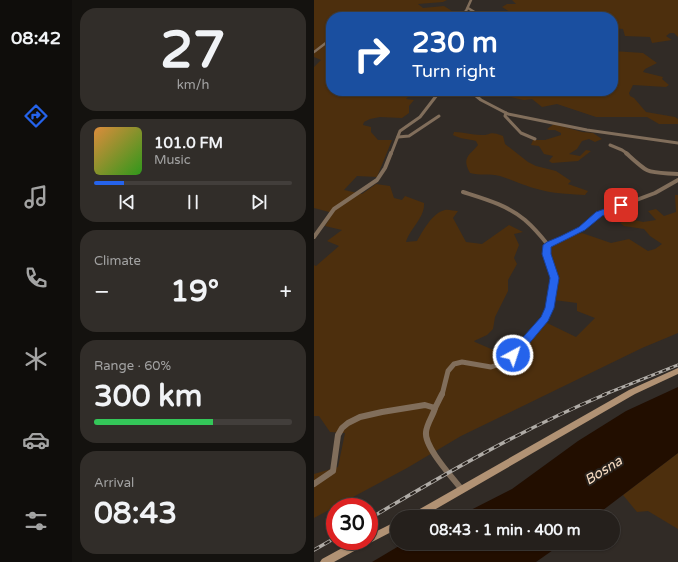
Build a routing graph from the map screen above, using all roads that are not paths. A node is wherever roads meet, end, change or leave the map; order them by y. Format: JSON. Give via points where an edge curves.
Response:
{"nodes":[{"id":1,"x":471,"y":0,"type":"edge"},
{"id":2,"x":468,"y":8,"type":"junction"},
{"id":3,"x":465,"y":12,"type":"edge"},
{"id":4,"x":474,"y":12,"type":"edge"},
{"id":5,"x":326,"y":43,"type":"edge"},
{"id":6,"x":314,"y":52,"type":"edge"},
{"id":7,"x":436,"y":96,"type":"edge"},
{"id":8,"x":476,"y":96,"type":"edge"},
{"id":9,"x":506,"y":114,"type":"junction"},
{"id":10,"x":439,"y":116,"type":"dead end"},
{"id":11,"x":398,"y":137,"type":"junction"},
{"id":12,"x":535,"y":139,"type":"dead end"},
{"id":13,"x":678,"y":143,"type":"edge"},
{"id":14,"x":610,"y":145,"type":"dead end"},
{"id":15,"x":659,"y":174,"type":"junction"},
{"id":16,"x":678,"y":174,"type":"edge"},
{"id":17,"x":653,"y":177,"type":"dead end"},
{"id":18,"x":678,"y":180,"type":"edge"},
{"id":19,"x":463,"y":192,"type":"dead end"},
{"id":20,"x":314,"y":237,"type":"edge"},
{"id":21,"x":548,"y":245,"type":"junction"},
{"id":22,"x":678,"y":371,"type":"edge"},
{"id":23,"x":435,"y":408,"type":"junction"},
{"id":24,"x":314,"y":484,"type":"edge"},
{"id":25,"x":462,"y":490,"type":"junction"},
{"id":26,"x":426,"y":510,"type":"edge"},
{"id":27,"x":390,"y":528,"type":"edge"},
{"id":28,"x":378,"y":534,"type":"edge"},
{"id":29,"x":347,"y":550,"type":"edge"},
{"id":30,"x":325,"y":562,"type":"edge"}],
"edges":[{"from":1,"to":2,"type":"street"},
{"from":2,"to":3,"type":"street"},
{"from":2,"to":4,"type":"street"},
{"from":5,"to":6,"type":"street"},
{"from":7,"to":11,"type":"street","via":[[420,117],[400,131]]},
{"from":8,"to":9,"type":"street"},
{"from":9,"to":12,"type":"street","via":[[505,116],[521,133]]},
{"from":9,"to":13,"type":"street","via":[[582,129]]},
{"from":10,"to":11,"type":"street","via":[[409,136]]},
{"from":11,"to":20,"type":"street","via":[[382,175],[334,209]]},
{"from":14,"to":15,"type":"street","via":[[626,151],[648,172]]},
{"from":15,"to":16,"type":"street"},
{"from":15,"to":17,"type":"street"},
{"from":18,"to":21,"type":"street","via":[[655,193],[599,214],[573,234]]},
{"from":19,"to":21,"type":"street","via":[[519,215]]},
{"from":21,"to":23,"type":"street","via":[[546,254],[554,278],[545,318],[506,362],[491,367],[462,362],[454,364],[448,371],[441,397]]},
{"from":22,"to":25,"type":"main road","via":[[632,392]]},
{"from":23,"to":24,"type":"street","via":[[425,405],[382,412],[360,417],[348,423],[338,435],[333,471]]},
{"from":23,"to":25,"type":"street","via":[[425,436]]},
{"from":25,"to":26,"type":"main road"},
{"from":27,"to":28,"type":"main road"},
{"from":29,"to":30,"type":"main road"}]}
